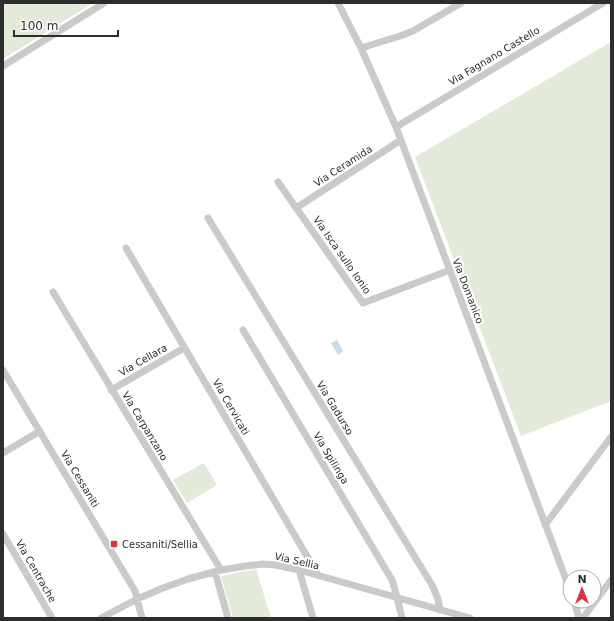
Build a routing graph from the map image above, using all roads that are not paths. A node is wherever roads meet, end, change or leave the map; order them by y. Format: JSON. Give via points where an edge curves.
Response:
{"nodes":[{"id":1,"x":104,"y":3,"type":"edge"},
{"id":2,"x":338,"y":3,"type":"edge"},
{"id":3,"x":460,"y":3,"type":"edge"},
{"id":4,"x":603,"y":3,"type":"edge"},
{"id":5,"x":361,"y":48,"type":"junction"},
{"id":6,"x":3,"y":66,"type":"edge"},
{"id":7,"x":396,"y":127,"type":"junction"},
{"id":8,"x":401,"y":140,"type":"junction"},
{"id":9,"x":278,"y":182,"type":"dead end"},
{"id":10,"x":296,"y":208,"type":"junction"},
{"id":11,"x":208,"y":218,"type":"dead end"},
{"id":12,"x":126,"y":248,"type":"dead end"},
{"id":13,"x":450,"y":270,"type":"junction"},
{"id":14,"x":53,"y":292,"type":"dead end"},
{"id":15,"x":243,"y":330,"type":"dead end"},
{"id":16,"x":184,"y":348,"type":"junction"},
{"id":17,"x":3,"y":370,"type":"edge"},
{"id":18,"x":111,"y":390,"type":"junction"},
{"id":19,"x":40,"y":431,"type":"junction"},
{"id":20,"x":611,"y":437,"type":"edge"},
{"id":21,"x":3,"y":453,"type":"edge"},
{"id":22,"x":545,"y":525,"type":"junction"},
{"id":23,"x":3,"y":534,"type":"edge"},
{"id":24,"x":562,"y":569,"type":"edge"},
{"id":25,"x":299,"y":570,"type":"junction"},
{"id":26,"x":218,"y":571,"type":"junction"},
{"id":27,"x":318,"y":576,"type":"junction"},
{"id":28,"x":611,"y":580,"type":"edge"},
{"id":29,"x":397,"y":598,"type":"junction"},
{"id":30,"x":137,"y":599,"type":"junction"},
{"id":31,"x":440,"y":610,"type":"junction"},
{"id":32,"x":52,"y":618,"type":"edge"},
{"id":33,"x":101,"y":618,"type":"edge"},
{"id":34,"x":142,"y":618,"type":"edge"},
{"id":35,"x":228,"y":618,"type":"edge"},
{"id":36,"x":314,"y":618,"type":"edge"},
{"id":37,"x":402,"y":618,"type":"edge"},
{"id":38,"x":470,"y":618,"type":"edge"},
{"id":39,"x":583,"y":618,"type":"edge"}],
"edges":[{"from":1,"to":6,"type":"street"},
{"from":2,"to":5,"type":"street","name":"Via Domanico"},
{"from":3,"to":5,"type":"street","via":[[413,31]]},
{"from":4,"to":7,"type":"street","name":"Via Fagnano Castello"},
{"from":5,"to":7,"type":"street","name":"Via Domanico"},
{"from":7,"to":8,"type":"street","name":"Via Domanico"},
{"from":8,"to":10,"type":"street","name":"Via Ceramida"},
{"from":8,"to":13,"type":"street","name":"Via Domanico"},
{"from":9,"to":10,"type":"street","name":"Via Isca sullo Ionio"},
{"from":10,"to":13,"type":"street","name":"Via Isca sullo Ionio","via":[[364,303]]},
{"from":11,"to":31,"type":"street","name":"Via Gadurso","via":[[430,582]]},
{"from":12,"to":16,"type":"street","name":"Via Cervicati"},
{"from":13,"to":22,"type":"street","name":"Via Domanico"},
{"from":14,"to":18,"type":"street","name":"Via Carpanzano"},
{"from":15,"to":29,"type":"street","name":"Via Spilinga","via":[[390,577]]},
{"from":16,"to":18,"type":"street","name":"Via Cellara"},
{"from":16,"to":27,"type":"street","name":"Via Cervicati"},
{"from":17,"to":19,"type":"street","name":"Via Cessaniti"},
{"from":18,"to":26,"type":"street","name":"Via Carpanzano"},
{"from":19,"to":21,"type":"street"},
{"from":19,"to":30,"type":"street","name":"Via Cessaniti","via":[[135,591]]},
{"from":20,"to":22,"type":"street"},
{"from":22,"to":24,"type":"street","name":"Via Domanico"},
{"from":23,"to":32,"type":"street","name":"Via Centrache"},
{"from":25,"to":26,"type":"street","name":"Via Sellia","via":[[263,564]]},
{"from":25,"to":27,"type":"street","name":"Via Sellia"},
{"from":25,"to":36,"type":"street"},
{"from":26,"to":30,"type":"street","name":"Via Sellia","via":[[171,585]]},
{"from":26,"to":35,"type":"street","name":"Via Carpanzano"},
{"from":27,"to":29,"type":"street","name":"Via Sellia"},
{"from":28,"to":39,"type":"street"},
{"from":29,"to":31,"type":"street","name":"Via Sellia"},
{"from":29,"to":37,"type":"street","name":"Via Spilinga"},
{"from":30,"to":33,"type":"street","name":"Via Sellia"},
{"from":30,"to":34,"type":"street","name":"Via Cessaniti"},
{"from":31,"to":38,"type":"street","name":"Via Sellia"}]}
